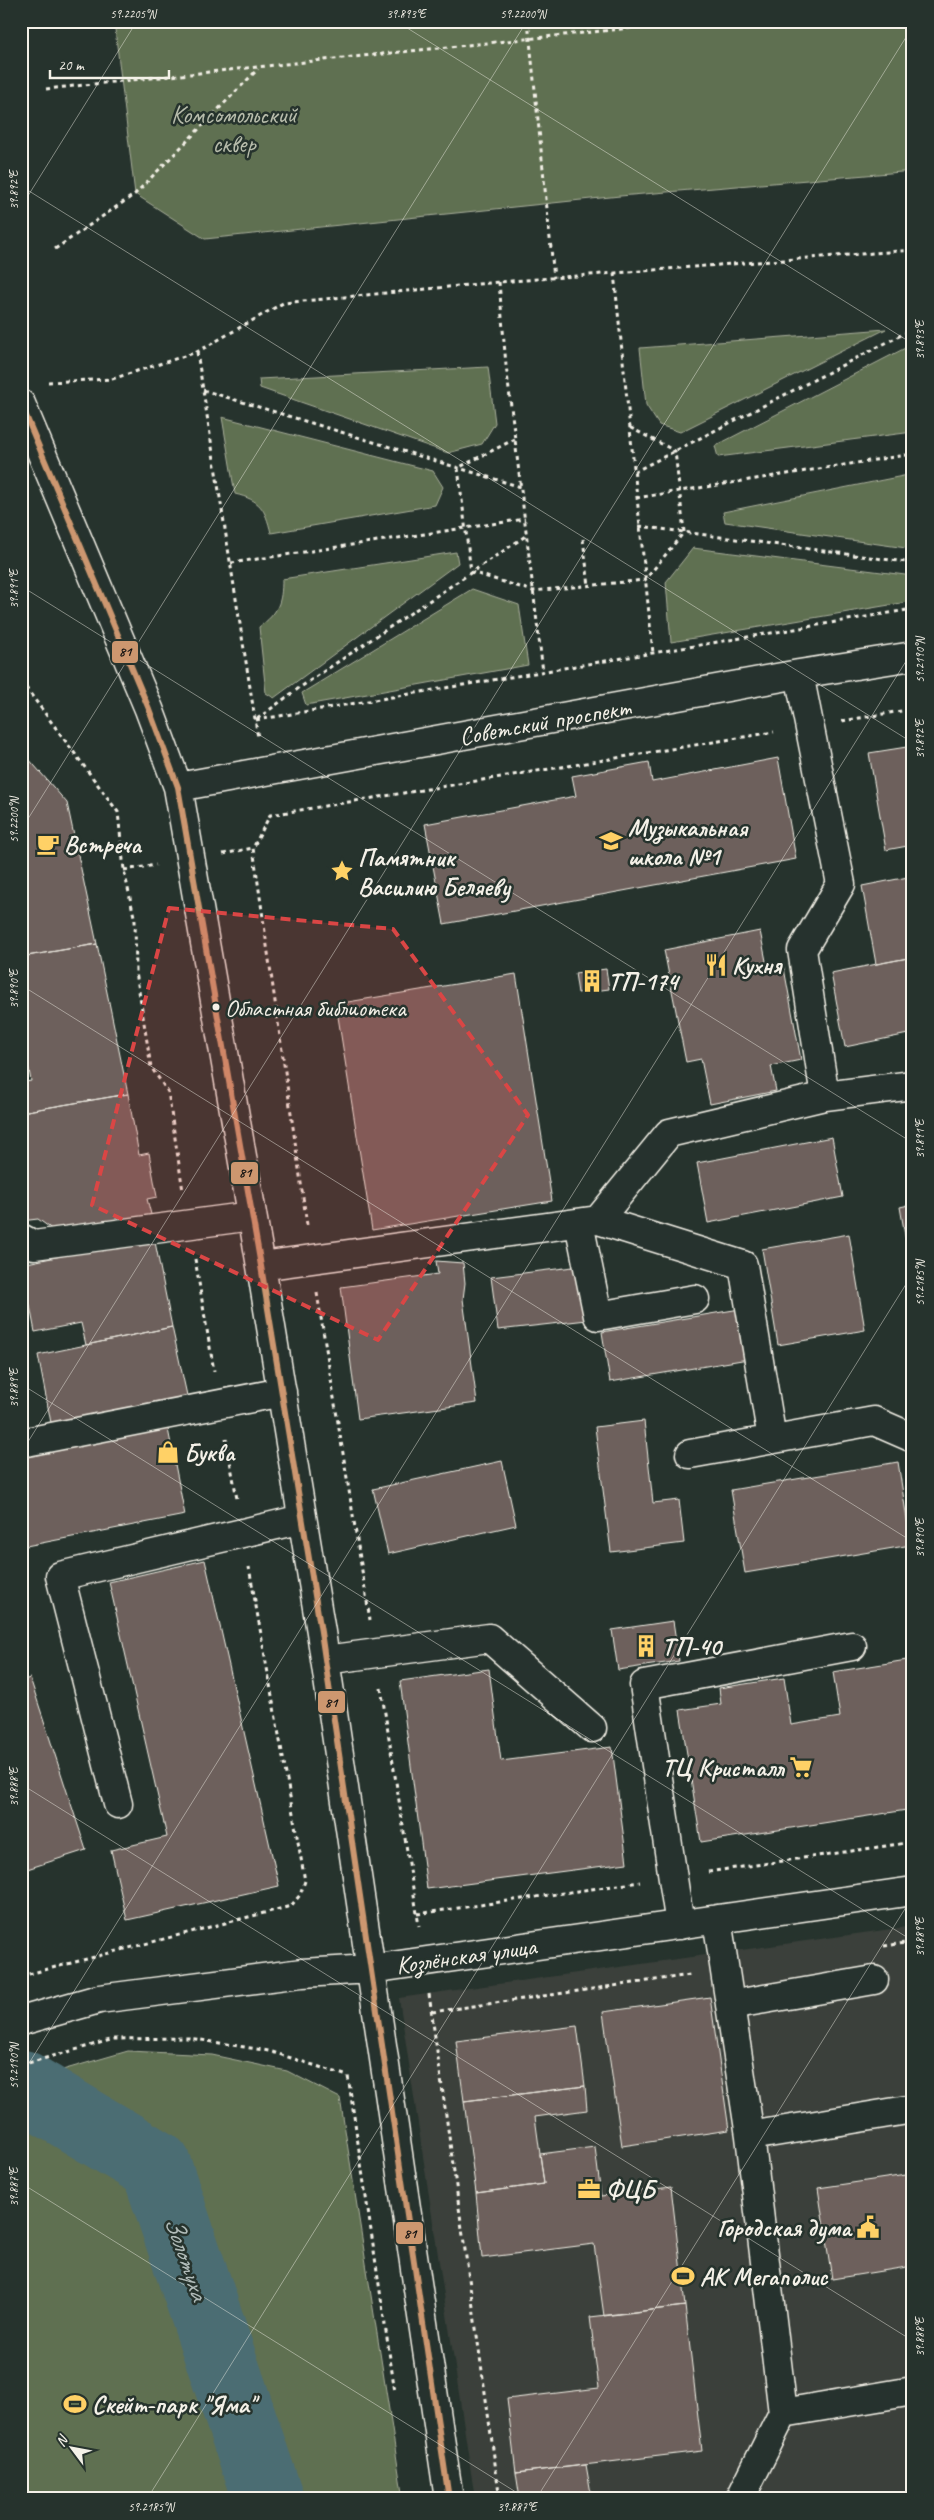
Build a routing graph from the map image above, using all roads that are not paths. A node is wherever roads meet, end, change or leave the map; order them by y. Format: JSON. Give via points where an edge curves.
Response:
{"nodes":[{"id":1,"x":21,"y":404,"type":"edge"},
{"id":2,"x":913,"y":656,"type":"edge"},
{"id":3,"x":799,"y":674,"type":"junction"},
{"id":4,"x":178,"y":787,"type":"junction"},
{"id":5,"x":913,"y":1085,"type":"edge"},
{"id":6,"x":824,"y":1096,"type":"junction"},
{"id":7,"x":252,"y":1216,"type":"junction"},
{"id":8,"x":588,"y":1222,"type":"junction"},
{"id":9,"x":21,"y":1238,"type":"edge"},
{"id":10,"x":261,"y":1266,"type":"junction"},
{"id":11,"x":695,"y":1299,"type":"dead end"},
{"id":12,"x":282,"y":1392,"type":"junction"},
{"id":13,"x":913,"y":1438,"type":"edge"},
{"id":14,"x":772,"y":1439,"type":"junction"},
{"id":15,"x":21,"y":1443,"type":"edge"},
{"id":16,"x":690,"y":1454,"type":"dead end"},
{"id":17,"x":302,"y":1519,"type":"junction"},
{"id":18,"x":852,"y":1646,"type":"dead end"},
{"id":19,"x":325,"y":1660,"type":"junction"},
{"id":20,"x":592,"y":1728,"type":"dead end"},
{"id":21,"x":118,"y":1804,"type":"dead end"},
{"id":22,"x":913,"y":1892,"type":"edge"},
{"id":23,"x":717,"y":1919,"type":"junction"},
{"id":24,"x":680,"y":1925,"type":"junction"},
{"id":25,"x":371,"y":1969,"type":"junction"},
{"id":26,"x":874,"y":1980,"type":"dead end"},
{"id":27,"x":730,"y":2005,"type":"junction"},
{"id":28,"x":21,"y":2021,"type":"edge"},
{"id":29,"x":913,"y":2110,"type":"edge"},
{"id":30,"x":750,"y":2136,"type":"junction"},
{"id":31,"x":913,"y":2391,"type":"edge"},
{"id":32,"x":783,"y":2413,"type":"junction"},
{"id":33,"x":449,"y":2499,"type":"edge"},
{"id":34,"x":740,"y":2499,"type":"edge"}],
"edges":[{"from":1,"to":4,"type":"street","via":[[149,709]]},
{"from":2,"to":3,"type":"street","name":"Советский проспект"},
{"from":3,"to":4,"type":"street","name":"Советский проспект"},
{"from":3,"to":6,"type":"street","via":[[841,884],[802,950]]},
{"from":4,"to":7,"type":"street"},
{"from":5,"to":6,"type":"street"},
{"from":6,"to":8,"type":"street","via":[[669,1133]]},
{"from":7,"to":9,"type":"street","via":[[34,1245]]},
{"from":7,"to":10,"type":"street"},
{"from":8,"to":10,"type":"street"},
{"from":8,"to":11,"type":"street","via":[[598,1316]]},
{"from":8,"to":14,"type":"street","via":[[743,1265]]},
{"from":10,"to":12,"type":"street"},
{"from":12,"to":15,"type":"street"},
{"from":12,"to":17,"type":"street"},
{"from":13,"to":14,"type":"street","via":[[874,1421]]},
{"from":14,"to":16,"type":"street"},
{"from":17,"to":19,"type":"street"},
{"from":17,"to":21,"type":"street","via":[[60,1576]]},
{"from":18,"to":24,"type":"street","via":[[644,1685]]},
{"from":19,"to":20,"type":"street","via":[[489,1638]]},
{"from":19,"to":25,"type":"street"},
{"from":22,"to":23,"type":"street","name":"Козлёнская улица"},
{"from":23,"to":24,"type":"street","name":"Козлёнская улица"},
{"from":23,"to":27,"type":"street"},
{"from":24,"to":25,"type":"street","name":"Козлёнская улица"},
{"from":25,"to":28,"type":"street","name":"Козлёнская улица","via":[[302,1973],[100,1998]]},
{"from":25,"to":33,"type":"street"},
{"from":26,"to":27,"type":"street"},
{"from":27,"to":30,"type":"street"},
{"from":29,"to":30,"type":"street"},
{"from":30,"to":32,"type":"street"},
{"from":31,"to":32,"type":"street"},
{"from":32,"to":34,"type":"street"}]}
